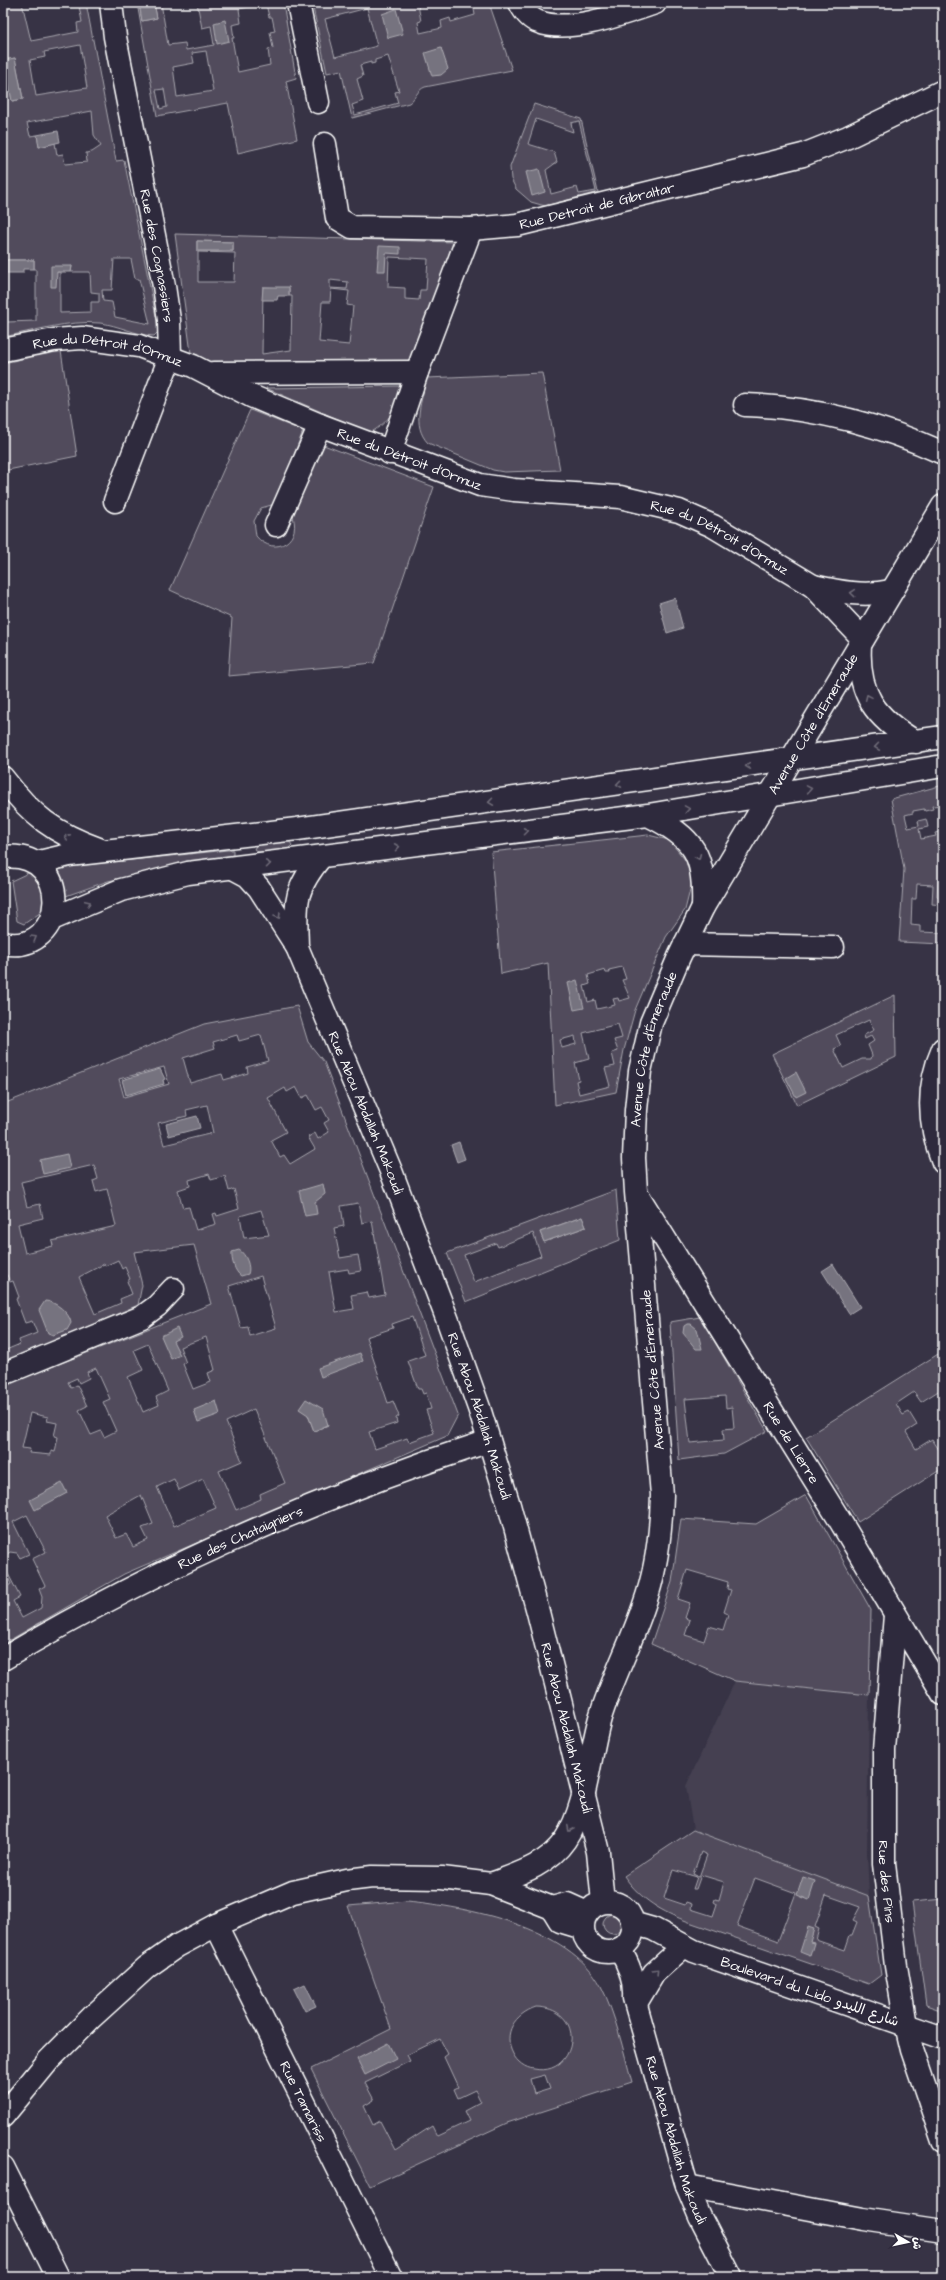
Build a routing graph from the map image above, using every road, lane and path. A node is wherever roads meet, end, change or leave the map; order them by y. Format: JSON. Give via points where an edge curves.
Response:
{"nodes":[{"id":1,"x":111,"y":3,"type":"edge"},
{"id":2,"x":298,"y":3,"type":"edge"},
{"id":3,"x":655,"y":3,"type":"edge"},
{"id":4,"x":523,"y":9,"type":"edge"},
{"id":5,"x":943,"y":92,"type":"edge"},
{"id":6,"x":318,"y":102,"type":"dead end"},
{"id":7,"x":325,"y":144,"type":"dead end"},
{"id":8,"x":471,"y":229,"type":"junction"},
{"id":9,"x":3,"y":350,"type":"edge"},
{"id":10,"x":170,"y":357,"type":"junction"},
{"id":11,"x":417,"y":372,"type":"junction"},
{"id":12,"x":210,"y":373,"type":"junction"},
{"id":13,"x":745,"y":405,"type":"dead end"},
{"id":14,"x":320,"y":425,"type":"junction"},
{"id":15,"x":390,"y":453,"type":"junction"},
{"id":16,"x":943,"y":453,"type":"edge"},
{"id":17,"x":115,"y":501,"type":"dead end"},
{"id":18,"x":943,"y":506,"type":"edge"},
{"id":19,"x":276,"y":525,"type":"dead end"},
{"id":20,"x":813,"y":586,"type":"junction"},
{"id":21,"x":891,"y":591,"type":"junction"},
{"id":22,"x":861,"y":642,"type":"junction"},
{"id":23,"x":943,"y":737,"type":"edge"},
{"id":24,"x":916,"y":742,"type":"junction"},
{"id":25,"x":793,"y":759,"type":"junction"},
{"id":26,"x":943,"y":766,"type":"edge"},
{"id":27,"x":3,"y":778,"type":"edge"},
{"id":28,"x":771,"y":796,"type":"junction"},
{"id":29,"x":648,"y":815,"type":"junction"},
{"id":30,"x":104,"y":851,"type":"junction"},
{"id":31,"x":3,"y":856,"type":"edge"},
{"id":32,"x":321,"y":857,"type":"junction"},
{"id":33,"x":34,"y":863,"type":"junction"},
{"id":34,"x":233,"y":868,"type":"junction"},
{"id":35,"x":703,"y":907,"type":"junction"},
{"id":36,"x":52,"y":919,"type":"junction"},
{"id":37,"x":685,"y":944,"type":"junction"},
{"id":38,"x":5,"y":947,"type":"edge"},
{"id":39,"x":297,"y":947,"type":"junction"},
{"id":40,"x":832,"y":947,"type":"dead end"},
{"id":41,"x":943,"y":1049,"type":"edge"},
{"id":42,"x":943,"y":1162,"type":"edge"},
{"id":43,"x":636,"y":1192,"type":"junction"},
{"id":44,"x":173,"y":1289,"type":"dead end"},
{"id":45,"x":3,"y":1374,"type":"edge"},
{"id":46,"x":488,"y":1441,"type":"junction"},
{"id":47,"x":895,"y":1616,"type":"junction"},
{"id":48,"x":3,"y":1659,"type":"edge"},
{"id":49,"x":943,"y":1694,"type":"edge"},
{"id":50,"x":582,"y":1792,"type":"junction"},
{"id":51,"x":491,"y":1884,"type":"junction"},
{"id":52,"x":591,"y":1914,"type":"junction"},
{"id":53,"x":216,"y":1925,"type":"junction"},
{"id":54,"x":621,"y":1941,"type":"junction"},
{"id":55,"x":681,"y":1945,"type":"junction"},
{"id":56,"x":635,"y":2001,"type":"junction"},
{"id":57,"x":906,"y":2025,"type":"junction"},
{"id":58,"x":943,"y":2038,"type":"edge"},
{"id":59,"x":3,"y":2116,"type":"edge"},
{"id":60,"x":943,"y":2141,"type":"edge"},
{"id":61,"x":3,"y":2168,"type":"edge"},
{"id":62,"x":687,"y":2186,"type":"junction"},
{"id":63,"x":943,"y":2231,"type":"edge"},
{"id":64,"x":58,"y":2277,"type":"edge"},
{"id":65,"x":391,"y":2277,"type":"edge"},
{"id":66,"x":731,"y":2277,"type":"edge"}],
"edges":[{"from":1,"to":10,"type":"street","name":"Rue des Cognassiers","via":[[115,37],[167,304]]},
{"from":2,"to":6,"type":"street"},
{"from":3,"to":4,"type":"street","via":[[571,25],[538,22]]},
{"from":5,"to":8,"type":"street","name":"Rue Detroit de Gibraltar","via":[[842,140],[803,155],[517,225]]},
{"from":7,"to":8,"type":"street","name":"Rue Detroit de Gibraltar","via":[[337,218],[344,223],[352,227]]},
{"from":8,"to":11,"type":"street"},
{"from":9,"to":10,"type":"street","name":"Rue du Détroit d'Ormuz","via":[[71,338],[98,339],[139,346]]},
{"from":10,"to":12,"type":"street","name":"Rue du Détroit d'Ormuz"},
{"from":10,"to":17,"type":"street","name":"Rue des Cognassiers"},
{"from":11,"to":12,"type":"street"},
{"from":11,"to":15,"type":"street"},
{"from":12,"to":14,"type":"street","name":"Rue du Détroit d'Ormuz","via":[[251,396]]},
{"from":13,"to":16,"type":"street","via":[[781,406],[819,412],[880,430]]},
{"from":14,"to":15,"type":"street","name":"Rue du Détroit d'Ormuz"},
{"from":14,"to":19,"type":"street"},
{"from":15,"to":20,"type":"street","name":"Rue du Détroit d'Ormuz","via":[[480,485],[514,490],[620,497],[679,511],[713,526]]},
{"from":18,"to":21,"type":"street","name":"Avenue Côte d'Emeraude"},
{"from":21,"to":20,"type":"street","name":"Rue du Détroit d'Ormuz","one_way":true,"via":[[850,594]]},
{"from":20,"to":22,"type":"street","name":"Rue du Détroit d'Ormuz"},
{"from":21,"to":22,"type":"street","name":"Avenue Côte d'Emeraude"},
{"from":24,"to":22,"type":"street","one_way":true,"via":[[888,724],[870,702],[860,672]]},
{"from":22,"to":25,"type":"street","name":"Avenue Côte d'Emeraude"},
{"from":23,"to":24,"type":"street"},
{"from":24,"to":25,"type":"street","one_way":true},
{"from":25,"to":28,"type":"street","name":"Avenue Côte d'Emeraude"},
{"from":25,"to":30,"type":"street","one_way":true,"via":[[297,829]]},
{"from":28,"to":26,"type":"street","one_way":true},
{"from":30,"to":27,"type":"street","one_way":true,"via":[[56,831],[37,816]]},
{"from":29,"to":28,"type":"street","one_way":true},
{"from":28,"to":35,"type":"street","name":"Avenue Côte d'Emeraude"},
{"from":32,"to":29,"type":"street","one_way":true},
{"from":29,"to":35,"type":"street","one_way":true,"via":[[680,832],[693,847],[702,869]]},
{"from":30,"to":33,"type":"street","via":[[69,854]]},
{"from":31,"to":33,"type":"street","via":[[25,858]]},
{"from":34,"to":32,"type":"street","one_way":true},
{"from":32,"to":39,"type":"street","name":"Rue Abou Abdallah Makoudi","via":[[298,892]]},
{"from":33,"to":36,"type":"street","via":[[54,887],[56,898]]},
{"from":36,"to":34,"type":"street","one_way":true,"via":[[120,890],[154,880]]},
{"from":34,"to":39,"type":"street","name":"Rue Abou Abdallah Makoudi","one_way":true,"via":[[248,876],[259,888]]},
{"from":35,"to":37,"type":"street","name":"Avenue Côte d'Emeraude"},
{"from":38,"to":36,"type":"street","one_way":true,"via":[[30,941],[46,928]]},
{"from":37,"to":40,"type":"street"},
{"from":37,"to":43,"type":"street","name":"Avenue Côte d'Émeraude","via":[[659,1001],[644,1050],[635,1131]]},
{"from":39,"to":46,"type":"street","name":"Rue Abou Abdallah Makoudi","via":[[391,1171],[448,1321]]},
{"from":41,"to":42,"type":"street","via":[[931,1089],[932,1125]]},
{"from":43,"to":47,"type":"street","name":"Rue de Lierre","via":[[839,1519]]},
{"from":43,"to":50,"type":"street","name":"Avenue Côte d'Émeraude","via":[[662,1482],[660,1536],[650,1587],[604,1706],[589,1774]]},
{"from":44,"to":45,"type":"street","via":[[142,1317]]},
{"from":46,"to":48,"type":"street","name":"Rue des Chataigniers","via":[[346,1492],[190,1559],[71,1620]]},
{"from":46,"to":50,"type":"street","name":"Rue Abou Abdallah Makoudi","via":[[509,1505],[538,1612]]},
{"from":47,"to":49,"type":"street","name":"Rue de Lierre"},
{"from":47,"to":57,"type":"street","name":"Rue des Pins","via":[[884,1750],[884,1864],[895,1960]]},
{"from":50,"to":51,"type":"street","name":"Avenue Côte d'Émeraude","one_way":true,"via":[[574,1821],[565,1840],[554,1853],[519,1874]]},
{"from":50,"to":52,"type":"street","name":"Rue Abou Abdallah Makoudi","via":[[598,1852]]},
{"from":51,"to":52,"type":"street","via":[[552,1908],[560,1921]]},
{"from":51,"to":53,"type":"street","via":[[412,1877],[347,1880],[312,1887],[274,1899]]},
{"from":52,"to":54,"type":"street","via":[[588,1942],[599,1950]]},
{"from":52,"to":54,"type":"street","via":[[619,1904],[630,1916]]},
{"from":53,"to":59,"type":"street","via":[[177,1946],[119,1991],[49,2060]]},
{"from":53,"to":65,"type":"street","name":"Rue Tamariss"},
{"from":54,"to":55,"type":"street","name":"Boulevard du Lido شارع الليدو"},
{"from":54,"to":56,"type":"street","name":"Rue Abou Abdallah Makoudi","via":[[626,1993]]},
{"from":56,"to":55,"type":"street","one_way":true,"via":[[654,1973]]},
{"from":55,"to":57,"type":"street","name":"Boulevard du Lido شارع الليدو"},
{"from":56,"to":62,"type":"street","name":"Rue Abou Abdallah Makoudi"},
{"from":57,"to":58,"type":"street","name":"Boulevard du Lido شارع الليدو"},
{"from":57,"to":60,"type":"street","name":"Rue des Pins"},
{"from":61,"to":64,"type":"street"},
{"from":62,"to":63,"type":"street","via":[[863,2219]]},
{"from":62,"to":66,"type":"street","name":"Rue Abou Abdallah Makoudi"}]}
